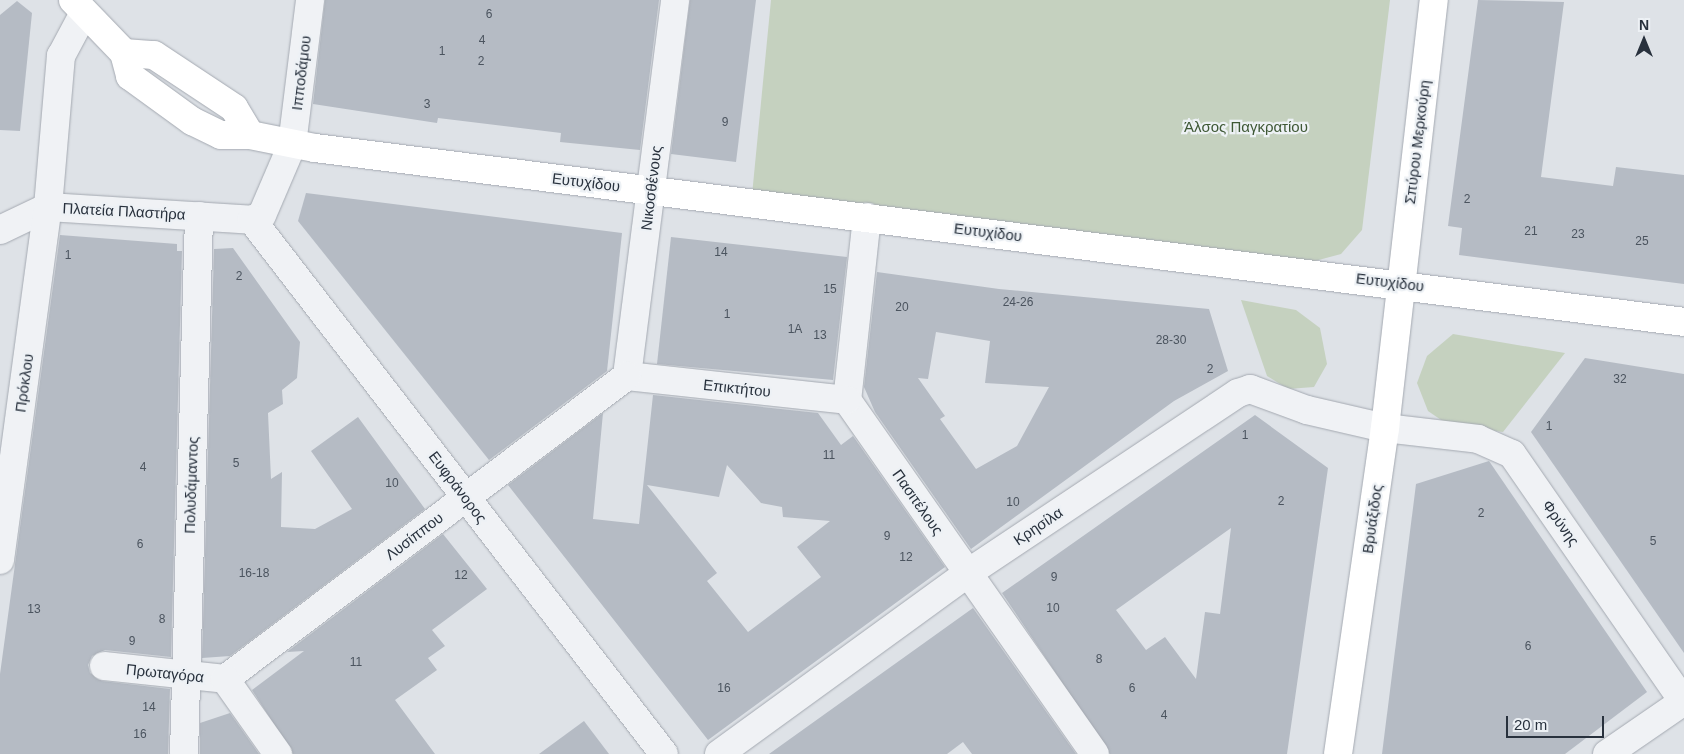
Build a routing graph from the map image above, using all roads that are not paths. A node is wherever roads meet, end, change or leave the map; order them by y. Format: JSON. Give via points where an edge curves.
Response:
{"nodes":[{"id":1,"x":310,"y":0,"type":"edge"},
{"id":2,"x":675,"y":0,"type":"edge"},
{"id":3,"x":1434,"y":0,"type":"edge"},
{"id":4,"x":78,"y":7,"type":"edge"},
{"id":5,"x":292,"y":145,"type":"junction"},
{"id":6,"x":651,"y":190,"type":"junction"},
{"id":7,"x":48,"y":207,"type":"junction"},
{"id":8,"x":199,"y":216,"type":"junction"},
{"id":9,"x":867,"y":217,"type":"junction"},
{"id":10,"x":252,"y":220,"type":"junction"},
{"id":11,"x":0,"y":230,"type":"edge"},
{"id":12,"x":1399,"y":283,"type":"junction"},
{"id":13,"x":1684,"y":322,"type":"edge"},
{"id":14,"x":627,"y":376,"type":"junction"},
{"id":15,"x":847,"y":400,"type":"junction"},
{"id":16,"x":1385,"y":428,"type":"junction"},
{"id":17,"x":465,"y":497,"type":"junction"},
{"id":18,"x":0,"y":560,"type":"edge"},
{"id":19,"x":968,"y":573,"type":"junction"},
{"id":20,"x":104,"y":666,"type":"dead end"},
{"id":21,"x":185,"y":675,"type":"junction"},
{"id":22,"x":225,"y":680,"type":"junction"},
{"id":23,"x":1684,"y":701,"type":"edge"},
{"id":24,"x":184,"y":754,"type":"edge"},
{"id":25,"x":278,"y":754,"type":"edge"},
{"id":26,"x":664,"y":754,"type":"edge"},
{"id":27,"x":719,"y":754,"type":"edge"},
{"id":28,"x":1095,"y":754,"type":"edge"},
{"id":29,"x":1338,"y":754,"type":"edge"},
{"id":30,"x":1608,"y":754,"type":"edge"}],
"edges":[{"from":1,"to":5,"type":"street","name":"Ιπποδάμου"},
{"from":2,"to":6,"type":"street","name":"Νικοσθένους"},
{"from":3,"to":12,"type":"main road","name":"Σπύρου Μερκούρη"},
{"from":4,"to":5,"type":"main road","name":"Ευτυχίδου","via":[[124,53],[130,76],[192,121],[222,135],[250,135]]},
{"from":4,"to":7,"type":"street","name":"Πλατεία Πλαστήρα","via":[[61,56]]},
{"from":5,"to":6,"type":"main road","name":"Ευτυχίδου"},
{"from":5,"to":10,"type":"street","via":[[262,215]]},
{"from":6,"to":9,"type":"main road","name":"Ευτυχίδου"},
{"from":6,"to":14,"type":"street","name":"Νικοσθένους"},
{"from":7,"to":8,"type":"street","name":"Πλατεία Πλαστήρα"},
{"from":7,"to":11,"type":"street"},
{"from":7,"to":18,"type":"street","name":"Πρόκλου"},
{"from":8,"to":10,"type":"street","name":"Πλατεία Πλαστήρα"},
{"from":8,"to":21,"type":"street","name":"Πολυδάμαντος"},
{"from":9,"to":12,"type":"main road","name":"Ευτυχίδου"},
{"from":9,"to":15,"type":"street"},
{"from":10,"to":17,"type":"street","name":"Ευφράνορος"},
{"from":12,"to":13,"type":"main road","name":"Ευτυχίδου"},
{"from":12,"to":16,"type":"main road","name":"Βρυάξιδος"},
{"from":14,"to":15,"type":"street","name":"Επικτήτου"},
{"from":14,"to":17,"type":"street","name":"Λυσίππου"},
{"from":15,"to":19,"type":"street","name":"Πασιτέλους"},
{"from":16,"to":19,"type":"street","name":"Κρησίλα","via":[[1307,410],[1250,389],[1238,393]]},
{"from":16,"to":23,"type":"street","name":"Φρύνης","via":[[1478,439],[1512,454]]},
{"from":16,"to":29,"type":"main road","name":"Βρυάξιδος"},
{"from":17,"to":22,"type":"street","name":"Λυσίππου"},
{"from":17,"to":26,"type":"street","name":"Ευφράνορος"},
{"from":19,"to":27,"type":"street","name":"Κρησίλα"},
{"from":19,"to":28,"type":"street","name":"Πασιτέλους"},
{"from":20,"to":21,"type":"street","name":"Πρωταγόρα"},
{"from":21,"to":22,"type":"street","name":"Πρωταγόρα"},
{"from":21,"to":24,"type":"street","name":"Πολυδάμαντος"},
{"from":22,"to":25,"type":"street"},
{"from":23,"to":30,"type":"street"}]}
